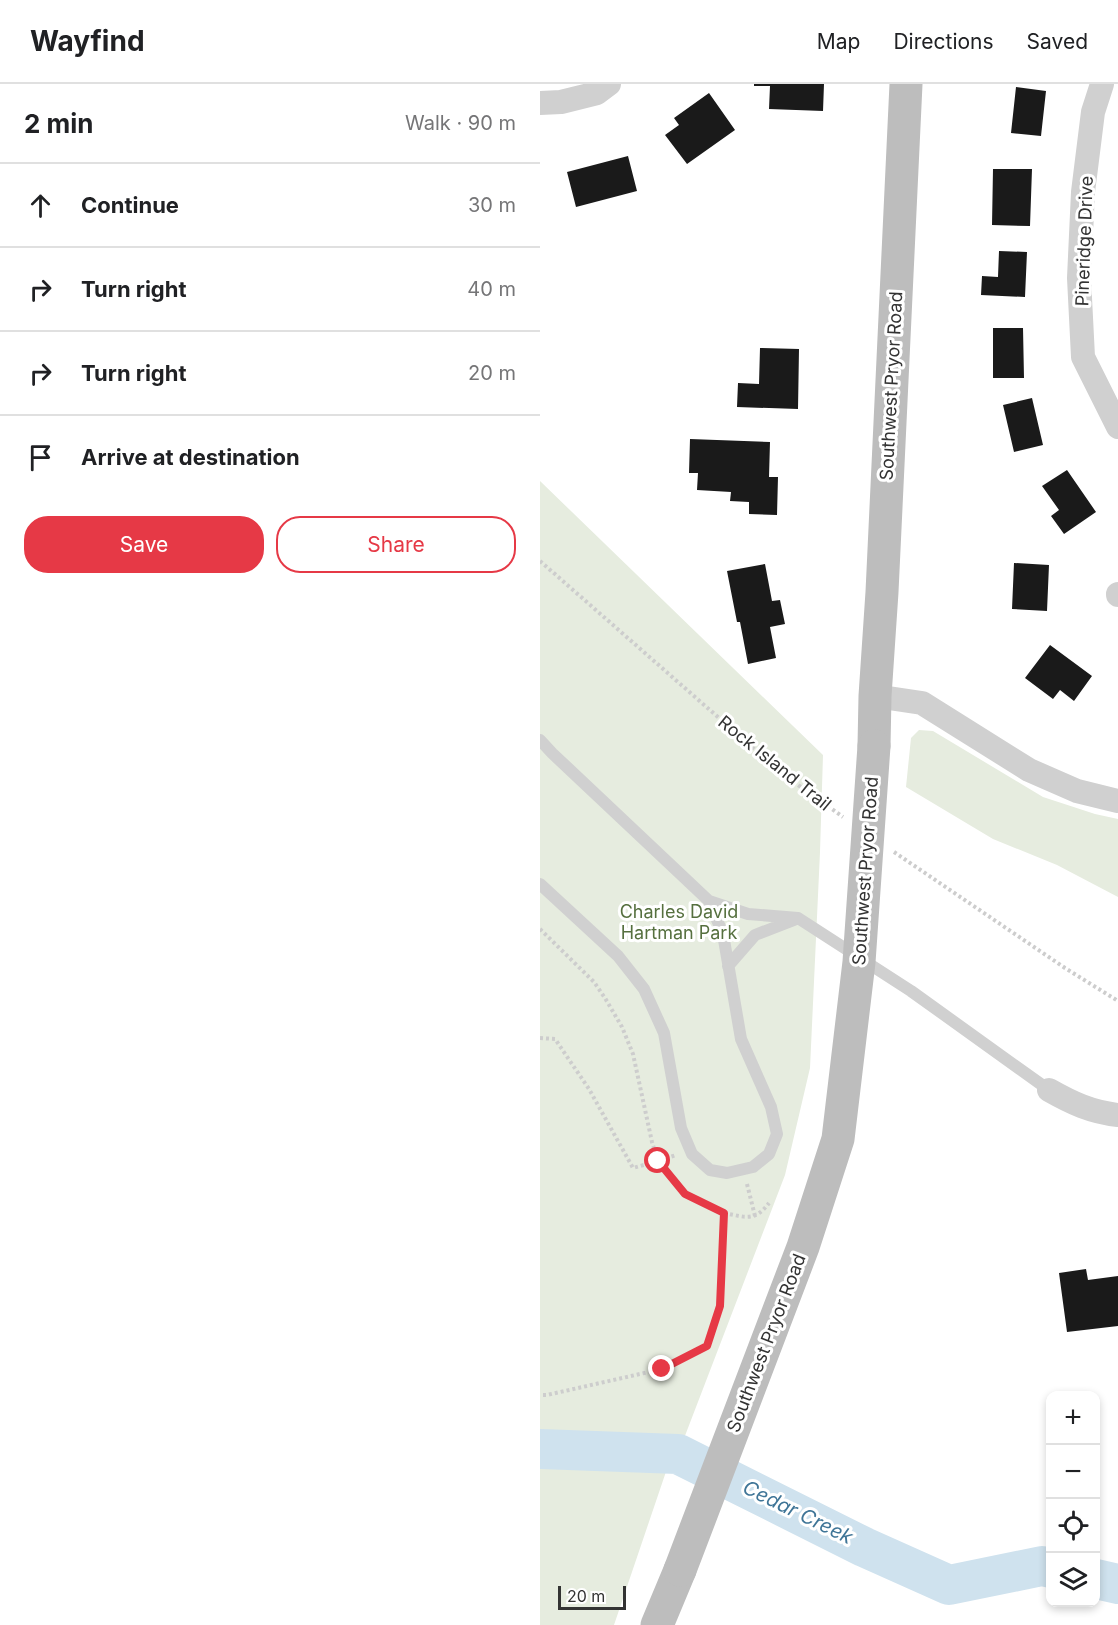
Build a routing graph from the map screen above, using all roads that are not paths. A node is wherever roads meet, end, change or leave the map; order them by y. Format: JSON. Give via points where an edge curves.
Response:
{"nodes":[{"id":1,"x":609,"y":84,"type":"edge"},
{"id":2,"x":906,"y":84,"type":"edge"},
{"id":3,"x":1102,"y":84,"type":"edge"},
{"id":4,"x":540,"y":103,"type":"edge"},
{"id":5,"x":1118,"y":427,"type":"edge"},
{"id":6,"x":875,"y":696,"type":"junction"},
{"id":7,"x":540,"y":740,"type":"edge"},
{"id":8,"x":1118,"y":801,"type":"edge"},
{"id":9,"x":540,"y":884,"type":"edge"},
{"id":10,"x":709,"y":901,"type":"junction"},
{"id":11,"x":798,"y":918,"type":"junction"},
{"id":12,"x":728,"y":966,"type":"junction"},
{"id":13,"x":1048,"y":1090,"type":"joint"},
{"id":14,"x":1118,"y":1115,"type":"edge"},
{"id":15,"x":657,"y":1625,"type":"edge"}],
"edges":[{"from":1,"to":4,"type":"street","via":[[597,93]]},
{"from":2,"to":6,"type":"main road","name":"Southwest Pryor Road"},
{"from":3,"to":5,"type":"street","name":"Pineridge Drive","via":[[1093,112],[1083,192],[1079,278],[1083,357]]},
{"from":6,"to":8,"type":"street","via":[[922,703],[1029,770],[1077,791]]},
{"from":6,"to":15,"type":"main road","name":"Southwest Pryor Road","bridge":true,"via":[[859,962],[838,1139],[803,1247]]},
{"from":7,"to":10,"type":"lane"},
{"from":9,"to":12,"type":"lane","via":[[618,956],[644,989],[664,1033],[681,1128],[692,1154],[710,1170],[727,1173],[753,1167],[769,1154],[777,1134],[771,1107],[741,1039]]},
{"from":10,"to":11,"type":"lane","via":[[748,914]]},
{"from":10,"to":12,"type":"lane","via":[[723,934]]},
{"from":11,"to":12,"type":"lane","via":[[755,935]]},
{"from":11,"to":13,"type":"lane","via":[[911,991]]},
{"from":13,"to":14,"type":"street","via":[[1076,1105]]}]}
